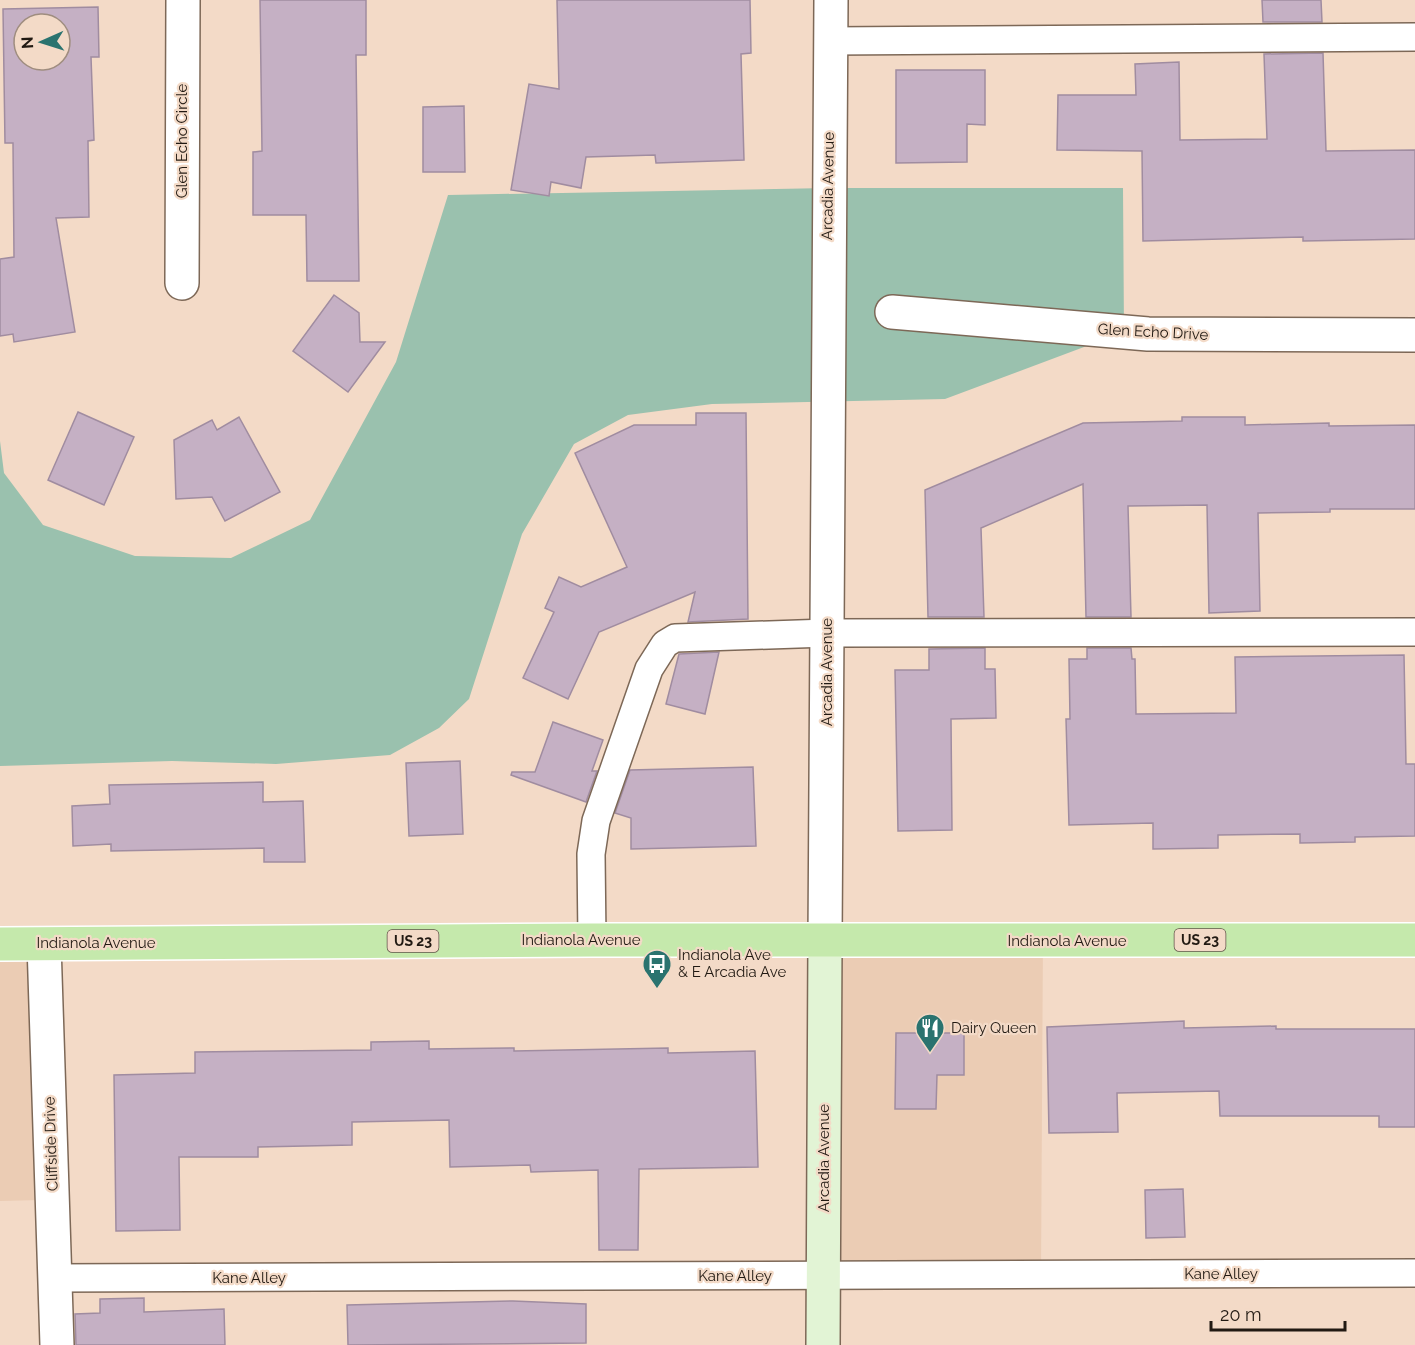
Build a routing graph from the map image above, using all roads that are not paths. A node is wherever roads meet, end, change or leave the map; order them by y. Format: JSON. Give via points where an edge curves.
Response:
{"nodes":[{"id":1,"x":183,"y":0,"type":"edge"},
{"id":2,"x":831,"y":0,"type":"edge"},
{"id":3,"x":1415,"y":37,"type":"edge"},
{"id":4,"x":830,"y":40,"type":"junction"},
{"id":5,"x":182,"y":283,"type":"dead end"},
{"id":6,"x":892,"y":312,"type":"dead end"},
{"id":7,"x":1415,"y":335,"type":"edge"},
{"id":8,"x":827,"y":633,"type":"junction"},
{"id":9,"x":1415,"y":633,"type":"edge"},
{"id":10,"x":592,"y":940,"type":"junction"},
{"id":11,"x":1415,"y":940,"type":"edge"},
{"id":12,"x":825,"y":941,"type":"junction"},
{"id":13,"x":0,"y":944,"type":"edge"},
{"id":14,"x":44,"y":944,"type":"junction"},
{"id":15,"x":1415,"y":1273,"type":"edge"},
{"id":16,"x":824,"y":1275,"type":"junction"},
{"id":17,"x":55,"y":1278,"type":"junction"},
{"id":18,"x":57,"y":1345,"type":"edge"},
{"id":19,"x":823,"y":1345,"type":"edge"}],
"edges":[{"from":1,"to":5,"type":"street","name":"Glen Echo Circle"},
{"from":2,"to":4,"type":"street","name":"Arcadia Avenue"},
{"from":3,"to":4,"type":"lane"},
{"from":4,"to":8,"type":"street","name":"Arcadia Avenue"},
{"from":6,"to":7,"type":"street","name":"Glen Echo Drive","via":[[1148,334]]},
{"from":8,"to":9,"type":"lane"},
{"from":8,"to":10,"type":"lane","via":[[686,636],[665,644],[656,655],[593,836]]},
{"from":8,"to":12,"type":"street","name":"Arcadia Avenue"},
{"from":10,"to":12,"type":"main road","name":"Indianola Avenue","number":"US 23"},
{"from":10,"to":14,"type":"main road","name":"Indianola Avenue","number":"US 23"},
{"from":11,"to":12,"type":"main road","name":"Indianola Avenue","number":"US 23"},
{"from":12,"to":16,"type":"street","name":"Arcadia Avenue"},
{"from":13,"to":14,"type":"main road","name":"Indianola Avenue","number":"US 23"},
{"from":14,"to":17,"type":"street","name":"Cliffside Drive"},
{"from":15,"to":16,"type":"lane","name":"Kane Alley"},
{"from":16,"to":17,"type":"lane","name":"Kane Alley"},
{"from":16,"to":19,"type":"street","name":"Arcadia Avenue"},
{"from":17,"to":18,"type":"street","name":"Cliffside Drive"}]}
